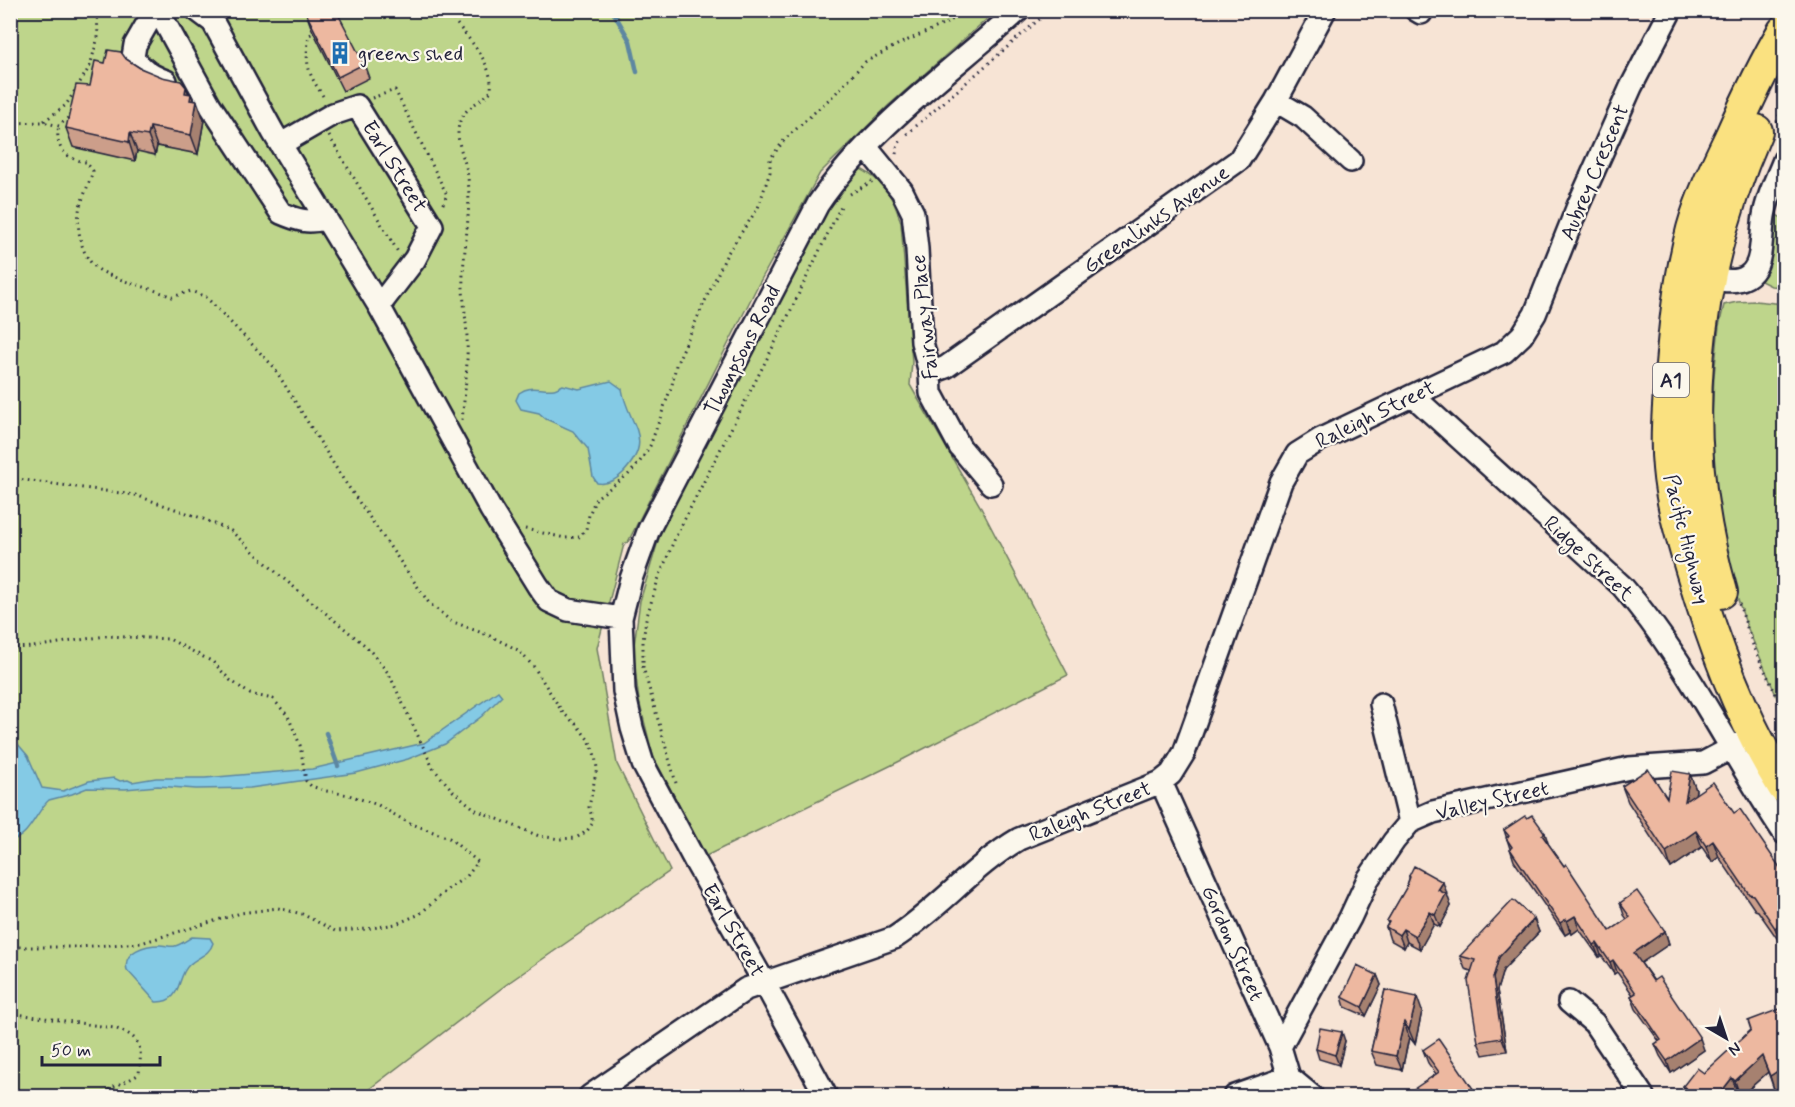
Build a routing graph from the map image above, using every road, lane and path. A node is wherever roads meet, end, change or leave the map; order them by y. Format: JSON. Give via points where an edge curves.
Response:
{"nodes":[{"id":1,"x":97,"y":10,"type":"edge"},
{"id":2,"x":156,"y":10,"type":"edge"},
{"id":3,"x":197,"y":10,"type":"edge"},
{"id":4,"x":446,"y":10,"type":"edge"},
{"id":5,"x":967,"y":10,"type":"edge"},
{"id":6,"x":1019,"y":10,"type":"edge"},
{"id":7,"x":1050,"y":10,"type":"edge"},
{"id":8,"x":1325,"y":10,"type":"edge"},
{"id":9,"x":1671,"y":10,"type":"edge"},
{"id":10,"x":318,"y":31,"type":"edge"},
{"id":11,"x":1785,"y":31,"type":"edge"},
{"id":12,"x":90,"y":66,"type":"junction"},
{"id":13,"x":98,"y":69,"type":"edge"},
{"id":14,"x":1785,"y":71,"type":"edge"},
{"id":15,"x":1276,"y":101,"type":"junction"},
{"id":16,"x":210,"y":105,"type":"junction"},
{"id":17,"x":357,"y":106,"type":"junction"},
{"id":18,"x":71,"y":115,"type":"edge"},
{"id":19,"x":327,"y":118,"type":"junction"},
{"id":20,"x":43,"y":122,"type":"junction"},
{"id":21,"x":10,"y":123,"type":"edge"},
{"id":22,"x":59,"y":126,"type":"junction"},
{"id":23,"x":281,"y":144,"type":"junction"},
{"id":24,"x":866,"y":147,"type":"junction"},
{"id":25,"x":895,"y":157,"type":"dead end"},
{"id":26,"x":1785,"y":160,"type":"edge"},
{"id":27,"x":1351,"y":161,"type":"dead end"},
{"id":28,"x":877,"y":179,"type":"dead end"},
{"id":29,"x":846,"y":198,"type":"dead end"},
{"id":30,"x":842,"y":204,"type":"dead end"},
{"id":31,"x":326,"y":218,"type":"junction"},
{"id":32,"x":432,"y":226,"type":"junction"},
{"id":33,"x":408,"y":267,"type":"junction"},
{"id":34,"x":1695,"y":275,"type":"junction"},
{"id":35,"x":380,"y":306,"type":"junction"},
{"id":36,"x":1522,"y":335,"type":"joint"},
{"id":37,"x":930,"y":373,"type":"junction"},
{"id":38,"x":1413,"y":396,"type":"junction"},
{"id":39,"x":462,"y":427,"type":"dead end"},
{"id":40,"x":10,"y":478,"type":"edge"},
{"id":41,"x":991,"y":483,"type":"dead end"},
{"id":42,"x":519,"y":527,"type":"dead end"},
{"id":43,"x":621,"y":618,"type":"junction"},
{"id":44,"x":10,"y":648,"type":"edge"},
{"id":45,"x":1381,"y":704,"type":"dead end"},
{"id":46,"x":1758,"y":743,"type":"edge"},
{"id":47,"x":643,"y":764,"type":"joint"},
{"id":48,"x":1161,"y":782,"type":"junction"},
{"id":49,"x":1785,"y":787,"type":"edge"},
{"id":50,"x":677,"y":789,"type":"dead end"},
{"id":51,"x":1410,"y":822,"type":"junction"},
{"id":52,"x":1785,"y":833,"type":"edge"},
{"id":53,"x":10,"y":947,"type":"edge"},
{"id":54,"x":764,"y":982,"type":"junction"},
{"id":55,"x":1569,"y":1002,"type":"dead end"},
{"id":56,"x":10,"y":1013,"type":"edge"},
{"id":57,"x":1280,"y":1047,"type":"junction"},
{"id":58,"x":1290,"y":1077,"type":"junction"},
{"id":59,"x":101,"y":1096,"type":"edge"},
{"id":60,"x":590,"y":1096,"type":"edge"},
{"id":61,"x":826,"y":1096,"type":"edge"},
{"id":62,"x":1235,"y":1096,"type":"edge"},
{"id":63,"x":1312,"y":1096,"type":"edge"},
{"id":64,"x":1643,"y":1096,"type":"edge"}],
"edges":[{"from":1,"to":12,"type":"path","via":[[98,37]]},
{"from":2,"to":16,"type":"street"},
{"from":2,"to":16,"type":"street","via":[[135,45],[133,57],[152,75],[194,88]]},
{"from":3,"to":23,"type":"street","via":[[213,22]]},
{"from":4,"to":39,"type":"path","via":[[485,63],[492,84],[491,91],[460,119],[458,129],[469,195],[463,274],[467,338]]},
{"from":5,"to":42,"type":"path","via":[[866,62],[785,139],[770,159],[770,172],[758,208],[728,254],[676,365],[650,446],[639,463],[596,498],[586,529],[579,537],[547,535]]},
{"from":6,"to":24,"type":"street","name":"Thompsons Road"},
{"from":7,"to":25,"type":"path","via":[[904,136]]},
{"from":8,"to":15,"type":"street","name":"Greenlinks Avenue"},
{"from":9,"to":36,"type":"street","name":"Aubrey Crescent","via":[[1631,87],[1535,314]]},
{"from":10,"to":19,"type":"path","via":[[309,35],[307,64]]},
{"from":11,"to":34,"type":"highway","name":"Pacific Highway","number":"A1","via":[[1723,153],[1694,228]]},
{"from":12,"to":13,"type":"path"},
{"from":12,"to":20,"type":"path","via":[[66,105]]},
{"from":14,"to":34,"type":"highway","name":"Pacific Highway","number":"A1"},
{"from":15,"to":27,"type":"street","via":[[1303,117]]},
{"from":15,"to":37,"type":"street","name":"Greenlinks Avenue","via":[[1239,160],[946,367]]},
{"from":16,"to":31,"type":"street","via":[[281,213],[301,221]]},
{"from":17,"to":19,"type":"street","name":"Earl Street"},
{"from":17,"to":32,"type":"street","name":"Earl Street"},
{"from":17,"to":32,"type":"path","via":[[395,90],[447,195]]},
{"from":18,"to":22,"type":"path"},
{"from":19,"to":23,"type":"street","name":"Earl Street"},
{"from":19,"to":33,"type":"path"},
{"from":20,"to":21,"type":"path"},
{"from":20,"to":22,"type":"path"},
{"from":22,"to":40,"type":"path","via":[[58,146],[65,155],[86,162],[93,171],[80,208],[80,238],[87,256],[100,271],[172,297],[191,291],[206,297],[273,366],[343,479],[429,603],[451,621],[518,650],[534,667],[563,713],[590,742],[597,768],[589,807],[592,824],[576,838],[560,839],[515,828],[476,810],[434,768],[389,674],[367,647],[231,531],[135,495]]},
{"from":23,"to":31,"type":"street"},
{"from":24,"to":37,"type":"street","name":"Fairway Place","via":[[902,191],[913,213],[922,342]]},
{"from":24,"to":43,"type":"street","name":"Thompsons Road","via":[[832,183],[783,271],[649,529]]},
{"from":26,"to":34,"type":"street","via":[[1769,197],[1760,254],[1751,273],[1735,282]]},
{"from":28,"to":29,"type":"path"},
{"from":30,"to":50,"type":"path","via":[[675,538],[646,619],[643,667]]},
{"from":31,"to":35,"type":"street"},
{"from":32,"to":33,"type":"street","name":"Earl Street"},
{"from":33,"to":35,"type":"street","name":"Earl Street"},
{"from":34,"to":46,"type":"highway","name":"Pacific Highway","number":"A1","via":[[1675,320],[1668,466],[1679,524],[1707,618]]},
{"from":35,"to":43,"type":"street","via":[[491,510],[549,601],[568,610]]},
{"from":36,"to":38,"type":"street","name":"Raleigh Street","via":[[1504,352]]},
{"from":37,"to":41,"type":"street","name":"Fairway Place","via":[[931,393],[960,447]]},
{"from":38,"to":46,"type":"street","name":"Ridge Street","via":[[1622,586]]},
{"from":38,"to":48,"type":"street","name":"Raleigh Street","via":[[1297,454],[1281,482],[1184,753]]},
{"from":43,"to":47,"type":"street","name":"Thompsons Road","via":[[624,691]]},
{"from":44,"to":53,"type":"path","via":[[106,636],[169,639],[213,662],[250,694],[273,699],[288,716],[300,746],[306,781],[311,786],[378,805],[407,822],[448,838],[478,862],[420,915],[396,924],[335,931],[302,914],[278,908],[241,913],[141,943]]},
{"from":45,"to":51,"type":"street"},
{"from":46,"to":49,"type":"highway","number":"A1"},
{"from":46,"to":51,"type":"street","name":"Valley Street","via":[[1703,763],[1629,768],[1432,812]]},
{"from":46,"to":52,"type":"street","name":"Ridge Street"},
{"from":47,"to":54,"type":"street","name":"Earl Street"},
{"from":48,"to":54,"type":"street","name":"Raleigh Street","via":[[1000,850],[894,938]]},
{"from":48,"to":57,"type":"street","name":"Gordon Street"},
{"from":51,"to":57,"type":"street","name":"Valley Street","via":[[1368,879]]},
{"from":54,"to":60,"type":"street","name":"Raleigh Street","via":[[746,989]]},
{"from":54,"to":61,"type":"street","name":"Earl Street"},
{"from":55,"to":64,"type":"street","via":[[1594,1023]]},
{"from":56,"to":59,"type":"path","via":[[114,1028],[137,1039],[139,1074]]},
{"from":57,"to":58,"type":"street","name":"Gordon Street"},
{"from":58,"to":62,"type":"street"},
{"from":58,"to":63,"type":"street"}]}
